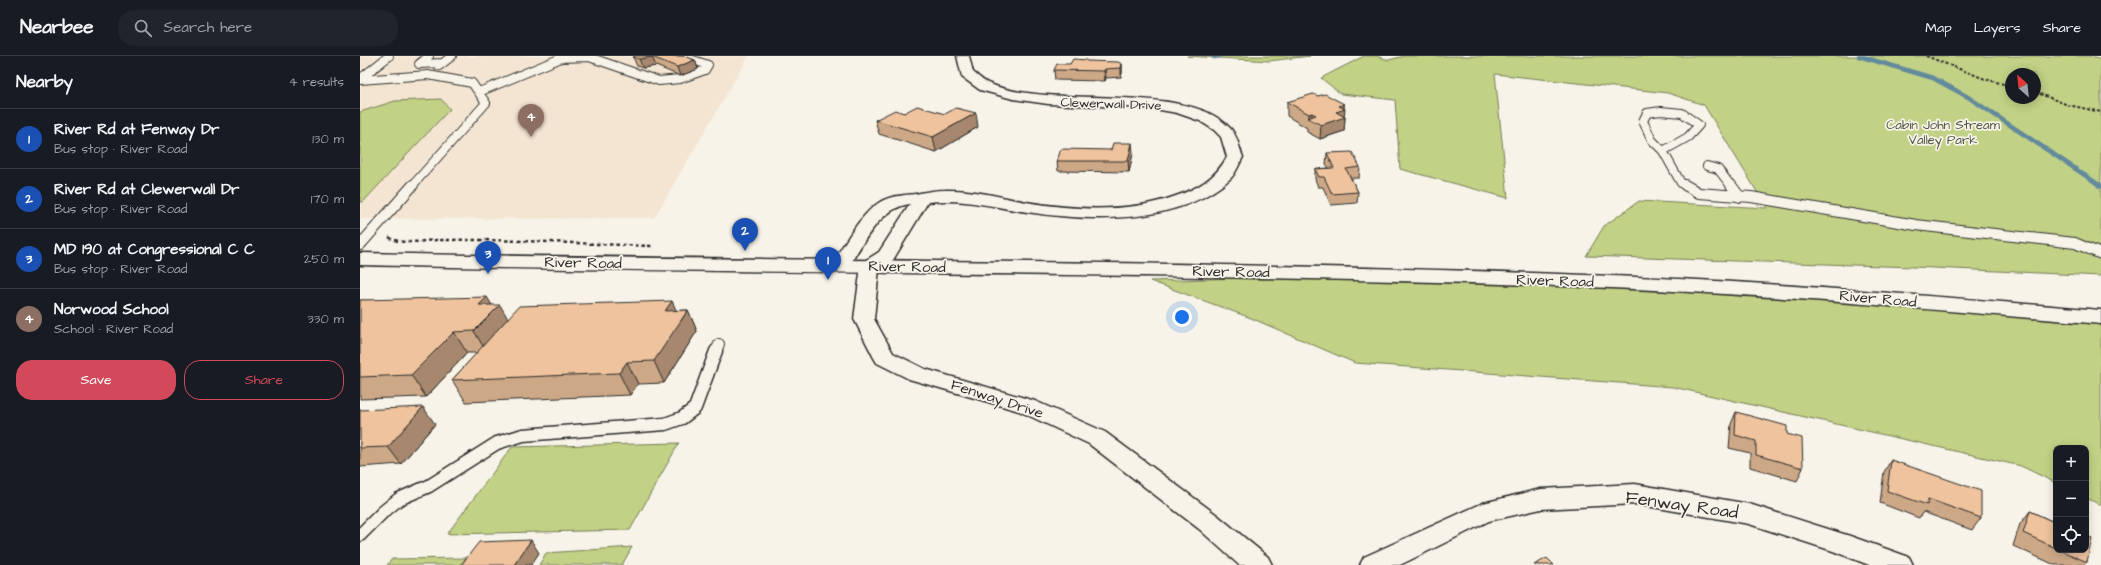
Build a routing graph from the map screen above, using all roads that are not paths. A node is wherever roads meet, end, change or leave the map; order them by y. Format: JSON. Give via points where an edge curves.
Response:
{"nodes":[{"id":1,"x":389,"y":56,"type":"edge"},
{"id":2,"x":429,"y":56,"type":"edge"},
{"id":3,"x":452,"y":56,"type":"edge"},
{"id":4,"x":687,"y":56,"type":"edge"},
{"id":5,"x":963,"y":56,"type":"edge"},
{"id":6,"x":563,"y":57,"type":"edge"},
{"id":7,"x":589,"y":57,"type":"edge"},
{"id":8,"x":443,"y":63,"type":"junction"},
{"id":9,"x":428,"y":75,"type":"junction"},
{"id":10,"x":360,"y":80,"type":"edge"},
{"id":11,"x":479,"y":92,"type":"junction"},
{"id":12,"x":1663,"y":151,"type":"junction"},
{"id":13,"x":1707,"y":166,"type":"dead end"},
{"id":14,"x":1740,"y":196,"type":"junction"},
{"id":15,"x":922,"y":198,"type":"junction"},
{"id":16,"x":360,"y":245,"type":"edge"},
{"id":17,"x":2101,"y":254,"type":"edge"},
{"id":18,"x":360,"y":259,"type":"edge"},
{"id":19,"x":839,"y":266,"type":"junction"},
{"id":20,"x":870,"y":266,"type":"junction"},
{"id":21,"x":2101,"y":317,"type":"edge"},
{"id":22,"x":719,"y":344,"type":"dead end"},
{"id":23,"x":360,"y":535,"type":"edge"},
{"id":24,"x":1258,"y":565,"type":"edge"},
{"id":25,"x":1374,"y":565,"type":"edge"},
{"id":26,"x":1899,"y":565,"type":"edge"}],
"edges":[{"from":1,"to":10,"type":"lane"},
{"from":2,"to":8,"type":"lane","via":[[419,64]]},
{"from":3,"to":8,"type":"lane"},
{"from":4,"to":7,"type":"lane","via":[[708,65],[705,70],[680,79],[659,81]]},
{"from":5,"to":15,"type":"street","name":"Clewerwall Drive","via":[[965,73],[976,82],[1001,92],[1030,99],[1166,106],[1202,116],[1226,132],[1235,157],[1226,174],[1199,194],[1164,206],[1118,213],[1081,213],[1027,207],[977,197],[946,195]]},
{"from":6,"to":7,"type":"lane"},
{"from":6,"to":11,"type":"lane"},
{"from":8,"to":9,"type":"lane"},
{"from":9,"to":10,"type":"lane"},
{"from":9,"to":11,"type":"lane","via":[[472,83]]},
{"from":11,"to":16,"type":"lane","via":[[486,103]]},
{"from":12,"to":12,"type":"lane","via":[[1697,130],[1699,125],[1695,120],[1667,110],[1647,113],[1643,121],[1646,130]]},
{"from":12,"to":14,"type":"lane","via":[[1688,189],[1699,193]]},
{"from":13,"to":14,"type":"lane","via":[[1718,169]]},
{"from":14,"to":17,"type":"lane","via":[[1916,225],[2075,243]]},
{"from":15,"to":19,"type":"street","name":"Clewerwall Drive","via":[[903,200],[886,206],[869,222]]},
{"from":15,"to":20,"type":"street","via":[[886,256]]},
{"from":18,"to":19,"type":"main road","name":"River Road"},
{"from":19,"to":20,"type":"main road","name":"River Road"},
{"from":20,"to":21,"type":"main road","name":"River Road","via":[[1340,274],[1614,282],[1834,295]]},
{"from":20,"to":24,"type":"street","name":"Fenway Drive","via":[[864,319],[885,358],[917,374],[1027,406],[1097,438],[1208,522]]},
{"from":22,"to":23,"type":"lane","via":[[695,408],[678,421],[507,438],[493,444],[429,486],[392,504]]},
{"from":25,"to":26,"type":"street","name":"Fenway Road","via":[[1483,513],[1541,499],[1634,494],[1749,514],[1841,543]]}]}
